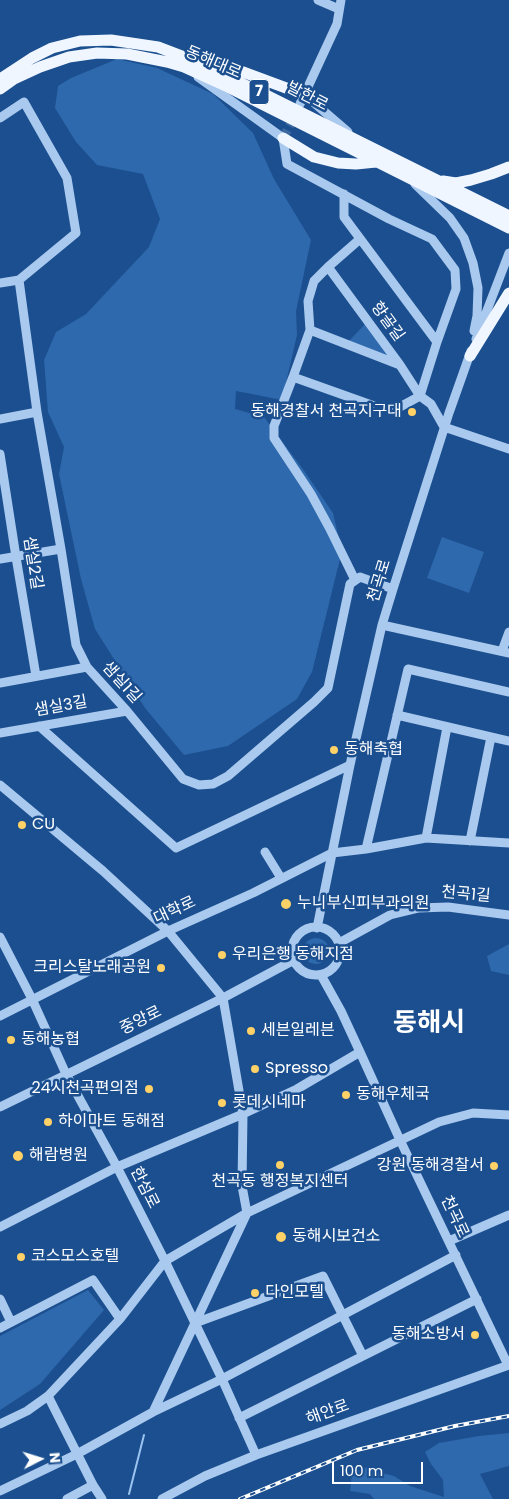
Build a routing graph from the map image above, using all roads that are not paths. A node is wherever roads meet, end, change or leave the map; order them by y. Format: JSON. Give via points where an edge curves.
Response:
{"nodes":[{"id":1,"x":318,"y":0,"type":"edge"},
{"id":2,"x":340,"y":4,"type":"edge"},
{"id":3,"x":184,"y":62,"type":"junction"},
{"id":4,"x":0,"y":79,"type":"edge"},
{"id":5,"x":0,"y":89,"type":"edge"},
{"id":6,"x":302,"y":99,"type":"junction"},
{"id":7,"x":0,"y":118,"type":"edge"},
{"id":8,"x":283,"y":138,"type":"junction"},
{"id":9,"x":356,"y":140,"type":"junction"},
{"id":10,"x":376,"y":162,"type":"junction"},
{"id":11,"x":509,"y":167,"type":"edge"},
{"id":12,"x":409,"y":178,"type":"junction"},
{"id":13,"x":437,"y":181,"type":"junction"},
{"id":14,"x":344,"y":194,"type":"junction"},
{"id":15,"x":509,"y":216,"type":"edge"},
{"id":16,"x":509,"y":228,"type":"edge"},
{"id":17,"x":360,"y":239,"type":"junction"},
{"id":18,"x":509,"y":253,"type":"edge"},
{"id":19,"x":328,"y":267,"type":"junction"},
{"id":20,"x":19,"y":280,"type":"junction"},
{"id":21,"x":0,"y":283,"type":"edge"},
{"id":22,"x":509,"y":293,"type":"edge"},
{"id":23,"x":310,"y":330,"type":"junction"},
{"id":24,"x":437,"y":342,"type":"junction"},
{"id":25,"x":470,"y":356,"type":"junction"},
{"id":26,"x":400,"y":365,"type":"junction"},
{"id":27,"x":293,"y":377,"type":"junction"},
{"id":28,"x":420,"y":396,"type":"junction"},
{"id":29,"x":37,"y":412,"type":"junction"},
{"id":30,"x":0,"y":418,"type":"edge"},
{"id":31,"x":444,"y":427,"type":"junction"},
{"id":32,"x":509,"y":448,"type":"edge"},
{"id":33,"x":0,"y":454,"type":"edge"},
{"id":34,"x":61,"y":549,"type":"junction"},
{"id":35,"x":16,"y":557,"type":"junction"},
{"id":36,"x":0,"y":559,"type":"edge"},
{"id":37,"x":355,"y":580,"type":"junction"},
{"id":38,"x":392,"y":589,"type":"junction"},
{"id":39,"x":382,"y":625,"type":"junction"},
{"id":40,"x":509,"y":632,"type":"edge"},
{"id":41,"x":506,"y":652,"type":"edge"},
{"id":42,"x":87,"y":667,"type":"junction"},
{"id":43,"x":36,"y":676,"type":"junction"},
{"id":44,"x":0,"y":683,"type":"edge"},
{"id":45,"x":509,"y":692,"type":"edge"},
{"id":46,"x":127,"y":711,"type":"junction"},
{"id":47,"x":397,"y":715,"type":"junction"},
{"id":48,"x":39,"y":726,"type":"junction"},
{"id":49,"x":447,"y":726,"type":"junction"},
{"id":50,"x":0,"y":733,"type":"edge"},
{"id":51,"x":491,"y":737,"type":"junction"},
{"id":52,"x":509,"y":741,"type":"edge"},
{"id":53,"x":350,"y":765,"type":"junction"},
{"id":54,"x":0,"y":785,"type":"edge"},
{"id":55,"x":426,"y":838,"type":"junction"},
{"id":56,"x":470,"y":841,"type":"junction"},
{"id":57,"x":509,"y":843,"type":"edge"},
{"id":58,"x":366,"y":849,"type":"junction"},
{"id":59,"x":265,"y":852,"type":"dead end"},
{"id":60,"x":332,"y":853,"type":"junction"},
{"id":61,"x":280,"y":878,"type":"junction"},
{"id":62,"x":509,"y":915,"type":"edge"},
{"id":63,"x":317,"y":928,"type":"junction"},
{"id":64,"x":168,"y":931,"type":"junction"},
{"id":65,"x":0,"y":937,"type":"edge"},
{"id":66,"x":339,"y":943,"type":"junction"},
{"id":67,"x":294,"y":960,"type":"junction"},
{"id":68,"x":321,"y":975,"type":"junction"},
{"id":69,"x":223,"y":998,"type":"junction"},
{"id":70,"x":32,"y":999,"type":"junction"},
{"id":71,"x":0,"y":1016,"type":"edge"},
{"id":72,"x":360,"y":1052,"type":"junction"},
{"id":73,"x":66,"y":1074,"type":"junction"},
{"id":74,"x":0,"y":1107,"type":"edge"},
{"id":75,"x":243,"y":1114,"type":"junction"},
{"id":76,"x":509,"y":1115,"type":"edge"},
{"id":77,"x":400,"y":1140,"type":"junction"},
{"id":78,"x":117,"y":1167,"type":"junction"},
{"id":79,"x":247,"y":1213,"type":"junction"},
{"id":80,"x":509,"y":1215,"type":"edge"},
{"id":81,"x":0,"y":1228,"type":"edge"},
{"id":82,"x":449,"y":1241,"type":"junction"},
{"id":83,"x":456,"y":1256,"type":"junction"},
{"id":84,"x":165,"y":1261,"type":"junction"},
{"id":85,"x":0,"y":1299,"type":"edge"},
{"id":86,"x":477,"y":1299,"type":"junction"},
{"id":87,"x":342,"y":1315,"type":"junction"},
{"id":88,"x":120,"y":1319,"type":"junction"},
{"id":89,"x":11,"y":1322,"type":"junction"},
{"id":90,"x":195,"y":1323,"type":"junction"},
{"id":91,"x":0,"y":1328,"type":"edge"},
{"id":92,"x":363,"y":1356,"type":"junction"},
{"id":93,"x":508,"y":1365,"type":"edge"},
{"id":94,"x":222,"y":1379,"type":"junction"},
{"id":95,"x":48,"y":1396,"type":"junction"},
{"id":96,"x":153,"y":1412,"type":"junction"},
{"id":97,"x":239,"y":1418,"type":"junction"},
{"id":98,"x":0,"y":1424,"type":"edge"},
{"id":99,"x":77,"y":1454,"type":"junction"},
{"id":100,"x":256,"y":1455,"type":"junction"},
{"id":101,"x":93,"y":1485,"type":"junction"},
{"id":102,"x":0,"y":1491,"type":"edge"},
{"id":103,"x":67,"y":1499,"type":"edge"},
{"id":104,"x":102,"y":1499,"type":"edge"},
{"id":105,"x":162,"y":1499,"type":"edge"}],
"edges":[{"from":1,"to":2,"type":"street"},
{"from":2,"to":6,"type":"street","via":[[338,24]]},
{"from":3,"to":4,"type":"main road","name":"발한로","number":"7","via":[[158,47],[111,40],[80,41],[52,48]]},
{"from":3,"to":5,"type":"main road","name":"동해대로","number":"7","via":[[127,54],[97,53],[69,57],[40,67]]},
{"from":3,"to":6,"type":"main road","via":[[208,59]]},
{"from":3,"to":8,"type":"street"},
{"from":3,"to":9,"type":"main road","name":"발한로","number":"7","via":[[262,93]]},
{"from":3,"to":10,"type":"main road","name":"동해대로","number":"7"},
{"from":6,"to":9,"type":"street"},
{"from":7,"to":20,"type":"street","via":[[24,102],[67,178],[76,233]]},
{"from":8,"to":10,"type":"main road","via":[[314,157],[356,164]]},
{"from":8,"to":14,"type":"street","via":[[287,164]]},
{"from":9,"to":13,"type":"main road","name":"발한로","number":"7"},
{"from":10,"to":12,"type":"main road","name":"동해대로","number":"7"},
{"from":11,"to":13,"type":"main road","via":[[456,183]]},
{"from":12,"to":16,"type":"main road","name":"동해대로","number":"7"},
{"from":12,"to":25,"type":"street","via":[[450,218],[464,238],[473,263],[478,288]]},
{"from":13,"to":15,"type":"main road","name":"발한로","number":"7"},
{"from":14,"to":17,"type":"street","via":[[344,217]]},
{"from":14,"to":24,"type":"street","via":[[432,239],[455,270],[456,288]]},
{"from":17,"to":19,"type":"street"},
{"from":17,"to":24,"type":"street"},
{"from":18,"to":25,"type":"street","name":"천곡로"},
{"from":19,"to":23,"type":"street","via":[[314,281],[308,301]]},
{"from":19,"to":26,"type":"street","name":"항골길"},
{"from":20,"to":21,"type":"street"},
{"from":20,"to":29,"type":"street","name":"샘실1길"},
{"from":22,"to":25,"type":"main road"},
{"from":23,"to":26,"type":"street"},
{"from":23,"to":27,"type":"street"},
{"from":24,"to":28,"type":"street"},
{"from":25,"to":31,"type":"street","name":"천곡로"},
{"from":26,"to":28,"type":"street","name":"항골길"},
{"from":27,"to":28,"type":"street","via":[[380,408],[398,408]]},
{"from":27,"to":37,"type":"street","via":[[274,426],[274,438],[311,494]]},
{"from":28,"to":31,"type":"street","name":"항골길","via":[[432,404]]},
{"from":29,"to":30,"type":"street"},
{"from":29,"to":34,"type":"street","name":"샘실1길"},
{"from":31,"to":32,"type":"street"},
{"from":31,"to":38,"type":"street","name":"천곡로"},
{"from":33,"to":35,"type":"street","name":"샘실2길"},
{"from":34,"to":35,"type":"street"},
{"from":34,"to":42,"type":"street","name":"샘실1길","via":[[76,645]]},
{"from":35,"to":36,"type":"street"},
{"from":35,"to":43,"type":"street","name":"샘실2길"},
{"from":37,"to":38,"type":"street","via":[[360,577]]},
{"from":37,"to":46,"type":"street","name":"샘실1길","via":[[350,584],[328,688],[228,776],[213,784],[199,785],[183,779]]},
{"from":38,"to":39,"type":"street","name":"천곡로"},
{"from":39,"to":41,"type":"street"},
{"from":39,"to":53,"type":"street","name":"천곡로"},
{"from":40,"to":41,"type":"street"},
{"from":42,"to":43,"type":"street"},
{"from":42,"to":46,"type":"street","name":"샘실1길"},
{"from":43,"to":44,"type":"street"},
{"from":45,"to":47,"type":"street","via":[[408,669]]},
{"from":46,"to":48,"type":"street","name":"샘실3길"},
{"from":47,"to":49,"type":"street"},
{"from":47,"to":58,"type":"street"},
{"from":48,"to":50,"type":"street","name":"샘실3길"},
{"from":48,"to":53,"type":"street","via":[[176,848]]},
{"from":49,"to":51,"type":"street"},
{"from":49,"to":55,"type":"street"},
{"from":51,"to":52,"type":"street"},
{"from":51,"to":56,"type":"street"},
{"from":53,"to":60,"type":"street","name":"천곡로"},
{"from":54,"to":64,"type":"street","via":[[103,871]]},
{"from":55,"to":56,"type":"street","name":"대학로"},
{"from":55,"to":58,"type":"street","name":"대학로"},
{"from":56,"to":57,"type":"street","name":"대학로"},
{"from":58,"to":60,"type":"street","name":"대학로"},
{"from":59,"to":61,"type":"street"},
{"from":60,"to":61,"type":"street","name":"대학로"},
{"from":60,"to":63,"type":"street","name":"천곡로"},
{"from":61,"to":64,"type":"street","name":"대학로"},
{"from":62,"to":66,"type":"street","name":"천곡1길","via":[[448,907],[419,908],[390,915]]},
{"from":63,"to":66,"type":"street","via":[[331,932]]},
{"from":63,"to":67,"type":"street","via":[[304,930],[297,937],[292,950]]},
{"from":64,"to":69,"type":"street"},
{"from":64,"to":70,"type":"street","name":"대학로"},
{"from":65,"to":70,"type":"street","name":"한섬로"},
{"from":66,"to":68,"type":"street","via":[[336,964]]},
{"from":67,"to":68,"type":"street","via":[[308,974]]},
{"from":67,"to":69,"type":"street","name":"중앙로"},
{"from":68,"to":72,"type":"street","name":"천곡로"},
{"from":69,"to":73,"type":"street","name":"중앙로"},
{"from":69,"to":75,"type":"street"},
{"from":70,"to":71,"type":"street","name":"대학로"},
{"from":70,"to":73,"type":"street","name":"한섬로"},
{"from":72,"to":75,"type":"street","via":[[297,1089]]},
{"from":72,"to":77,"type":"street","name":"천곡로"},
{"from":73,"to":74,"type":"street","name":"중앙로"},
{"from":73,"to":78,"type":"street","name":"한섬로"},
{"from":75,"to":78,"type":"street"},
{"from":75,"to":79,"type":"street","via":[[242,1186]]},
{"from":76,"to":77,"type":"street","via":[[473,1113],[439,1122]]},
{"from":77,"to":79,"type":"street"},
{"from":77,"to":82,"type":"street","name":"천곡로"},
{"from":78,"to":81,"type":"street"},
{"from":78,"to":84,"type":"street","name":"한섬로"},
{"from":79,"to":84,"type":"street"},
{"from":79,"to":90,"type":"street"},
{"from":80,"to":82,"type":"street"},
{"from":82,"to":83,"type":"street","name":"천곡로"},
{"from":83,"to":86,"type":"street","name":"천곡로"},
{"from":83,"to":87,"type":"street"},
{"from":84,"to":88,"type":"street"},
{"from":84,"to":90,"type":"street","name":"한섬로"},
{"from":85,"to":89,"type":"street"},
{"from":86,"to":92,"type":"street"},
{"from":86,"to":93,"type":"street","name":"천곡로"},
{"from":87,"to":90,"type":"street","via":[[322,1276]]},
{"from":87,"to":92,"type":"street"},
{"from":87,"to":94,"type":"street"},
{"from":88,"to":89,"type":"street","via":[[93,1280]]},
{"from":88,"to":95,"type":"street"},
{"from":89,"to":91,"type":"street"},
{"from":90,"to":94,"type":"street","name":"한섬로"},
{"from":90,"to":96,"type":"street"},
{"from":92,"to":97,"type":"street"},
{"from":93,"to":100,"type":"street","name":"해안로"},
{"from":94,"to":96,"type":"street"},
{"from":94,"to":97,"type":"street","name":"한섬로"},
{"from":95,"to":98,"type":"street"},
{"from":95,"to":99,"type":"street"},
{"from":96,"to":99,"type":"street"},
{"from":97,"to":100,"type":"street","name":"한섬로"},
{"from":99,"to":101,"type":"street"},
{"from":99,"to":102,"type":"street"},
{"from":100,"to":105,"type":"street","name":"해안로","via":[[205,1476]]},
{"from":101,"to":103,"type":"street"},
{"from":101,"to":104,"type":"street"}]}
